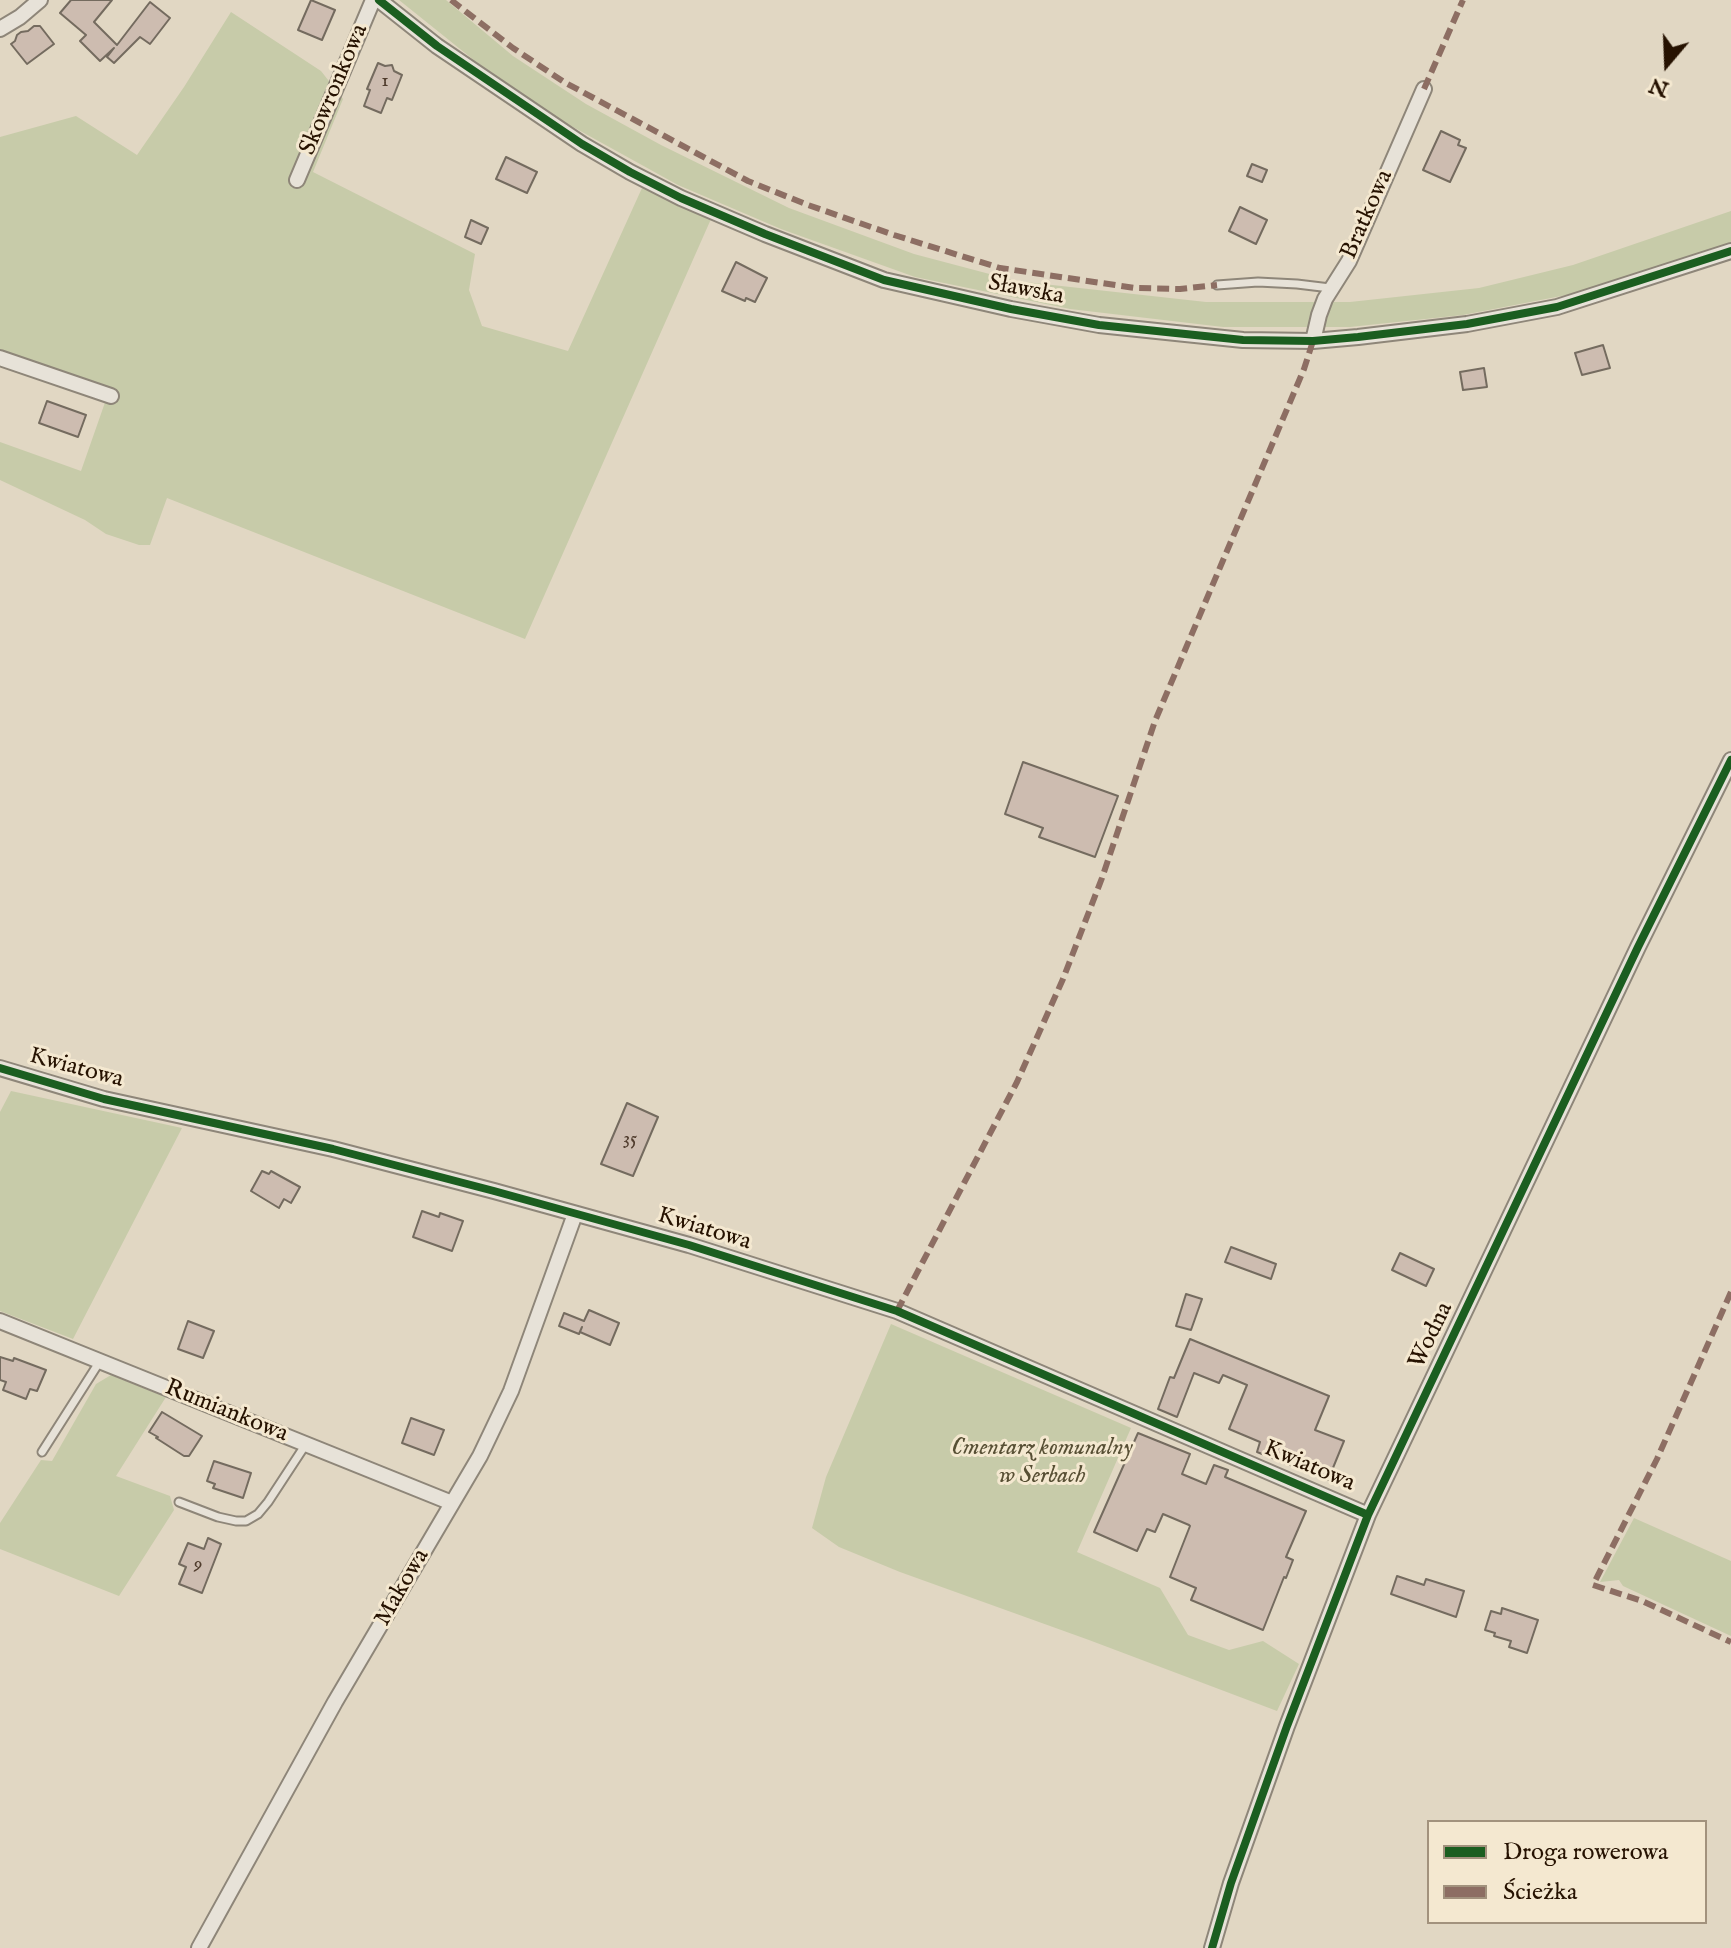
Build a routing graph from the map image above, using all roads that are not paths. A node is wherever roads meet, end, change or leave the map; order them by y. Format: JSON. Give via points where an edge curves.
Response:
{"nodes":[{"id":1,"x":40,"y":0,"type":"edge"},
{"id":2,"x":373,"y":0,"type":"edge"},
{"id":3,"x":379,"y":0,"type":"edge"},
{"id":4,"x":0,"y":29,"type":"edge"},
{"id":5,"x":1424,"y":89,"type":"dead end"},
{"id":6,"x":297,"y":180,"type":"dead end"},
{"id":7,"x":1731,"y":251,"type":"edge"},
{"id":8,"x":1217,"y":285,"type":"dead end"},
{"id":9,"x":1332,"y":288,"type":"junction"},
{"id":10,"x":1313,"y":341,"type":"junction"},
{"id":11,"x":0,"y":358,"type":"edge"},
{"id":12,"x":111,"y":396,"type":"dead end"},
{"id":13,"x":1731,"y":760,"type":"edge"},
{"id":14,"x":0,"y":1068,"type":"edge"},
{"id":15,"x":575,"y":1214,"type":"junction"},
{"id":16,"x":0,"y":1321,"type":"edge"},
{"id":17,"x":100,"y":1361,"type":"junction"},
{"id":18,"x":306,"y":1444,"type":"junction"},
{"id":19,"x":42,"y":1452,"type":"dead end"},
{"id":20,"x":179,"y":1502,"type":"dead end"},
{"id":21,"x":452,"y":1503,"type":"junction"},
{"id":22,"x":1368,"y":1515,"type":"junction"},
{"id":23,"x":199,"y":1948,"type":"edge"},
{"id":24,"x":1212,"y":1948,"type":"edge"}],
"edges":[{"from":1,"to":4,"type":"street"},
{"from":2,"to":6,"type":"street","name":"Skowronkowa"},
{"from":3,"to":10,"type":"street","name":"Sławska","via":[[437,46],[630,172],[765,234],[884,280],[1099,325],[1243,340]]},
{"from":5,"to":9,"type":"street","name":"Bratkowa","via":[[1349,261]]},
{"from":7,"to":10,"type":"street","name":"Sławska","via":[[1557,307],[1467,324]]},
{"from":8,"to":9,"type":"lane","via":[[1258,282]]},
{"from":9,"to":10,"type":"street","name":"Bratkowa"},
{"from":11,"to":12,"type":"street"},
{"from":13,"to":22,"type":"street","name":"Wodna"},
{"from":14,"to":15,"type":"street","name":"Kwiatowa","via":[[104,1099],[333,1149]]},
{"from":15,"to":21,"type":"street","name":"Makowa","via":[[511,1391]]},
{"from":15,"to":22,"type":"street","name":"Kwiatowa","via":[[897,1311]]},
{"from":16,"to":17,"type":"street","name":"Rumiankowa"},
{"from":17,"to":18,"type":"street","name":"Rumiankowa"},
{"from":17,"to":19,"type":"lane"},
{"from":18,"to":20,"type":"lane","via":[[268,1502],[246,1521]]},
{"from":18,"to":21,"type":"street","name":"Rumiankowa"},
{"from":21,"to":23,"type":"street","name":"Makowa"},
{"from":22,"to":24,"type":"street","name":"Wodna","via":[[1287,1726]]}]}
